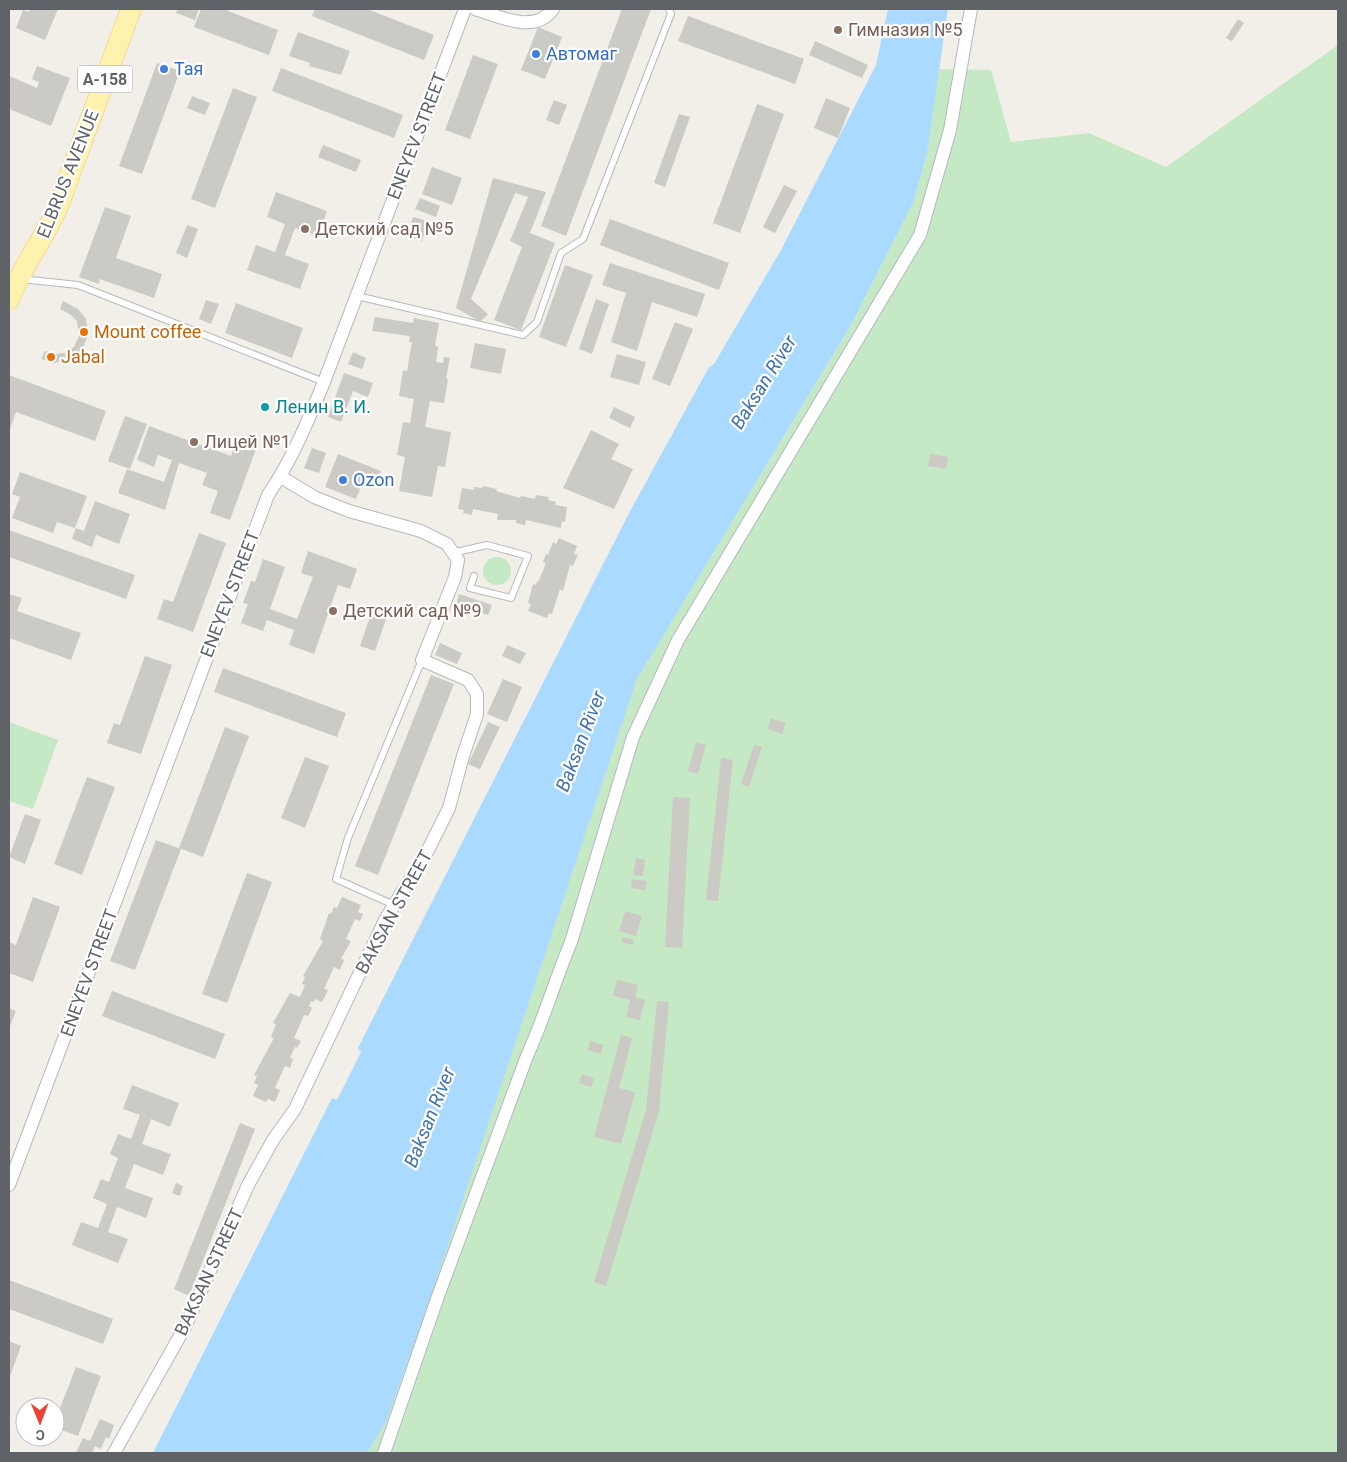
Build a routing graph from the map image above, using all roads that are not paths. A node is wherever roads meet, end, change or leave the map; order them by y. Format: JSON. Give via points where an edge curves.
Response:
{"nodes":[{"id":1,"x":131,"y":9,"type":"edge"},
{"id":2,"x":465,"y":9,"type":"edge"},
{"id":3,"x":475,"y":9,"type":"edge"},
{"id":4,"x":553,"y":9,"type":"edge"},
{"id":5,"x":669,"y":9,"type":"edge"},
{"id":6,"x":971,"y":9,"type":"edge"},
{"id":7,"x":12,"y":280,"type":"edge"},
{"id":8,"x":356,"y":296,"type":"junction"},
{"id":9,"x":9,"y":300,"type":"edge"},
{"id":10,"x":324,"y":382,"type":"junction"},
{"id":11,"x":281,"y":477,"type":"junction"},
{"id":12,"x":452,"y":552,"type":"junction"},
{"id":13,"x":474,"y":576,"type":"dead end"},
{"id":14,"x":422,"y":660,"type":"junction"},
{"id":15,"x":394,"y":905,"type":"junction"},
{"id":16,"x":9,"y":1185,"type":"edge"},
{"id":17,"x":114,"y":1453,"type":"edge"},
{"id":18,"x":384,"y":1453,"type":"edge"}],
"edges":[{"from":1,"to":7,"type":"main road","name":"ELBRUS AVENUE","number":"А-158","via":[[59,204],[48,229]]},
{"from":2,"to":8,"type":"street","name":"ENEYEV STREET"},
{"from":3,"to":4,"type":"street","via":[[520,23],[542,19]]},
{"from":5,"to":8,"type":"lane","via":[[671,14],[582,239],[561,253],[537,322],[523,335]]},
{"from":6,"to":18,"type":"street","via":[[950,130],[920,235],[678,640],[633,737],[571,942],[446,1273]]},
{"from":7,"to":9,"type":"main road","name":"ELBRUS AVENUE","number":"А-158"},
{"from":7,"to":10,"type":"lane","via":[[78,286]]},
{"from":8,"to":10,"type":"street","name":"ENEYEV STREET"},
{"from":10,"to":11,"type":"street","name":"ENEYEV STREET"},
{"from":11,"to":12,"type":"street","via":[[314,497],[349,511],[421,531],[447,544]]},
{"from":11,"to":16,"type":"street","name":"ENEYEV STREET","via":[[268,495]]},
{"from":12,"to":13,"type":"lane","via":[[487,545],[528,556],[511,598],[470,588]]},
{"from":12,"to":14,"type":"street","via":[[458,560],[455,577]]},
{"from":14,"to":15,"type":"street","name":"BAKSAN STREET","via":[[468,680],[477,694],[477,714],[450,808]]},
{"from":14,"to":15,"type":"lane","via":[[348,838],[336,880]]},
{"from":15,"to":17,"type":"street","name":"BAKSAN STREET","via":[[295,1109],[248,1185],[185,1327]]}]}
